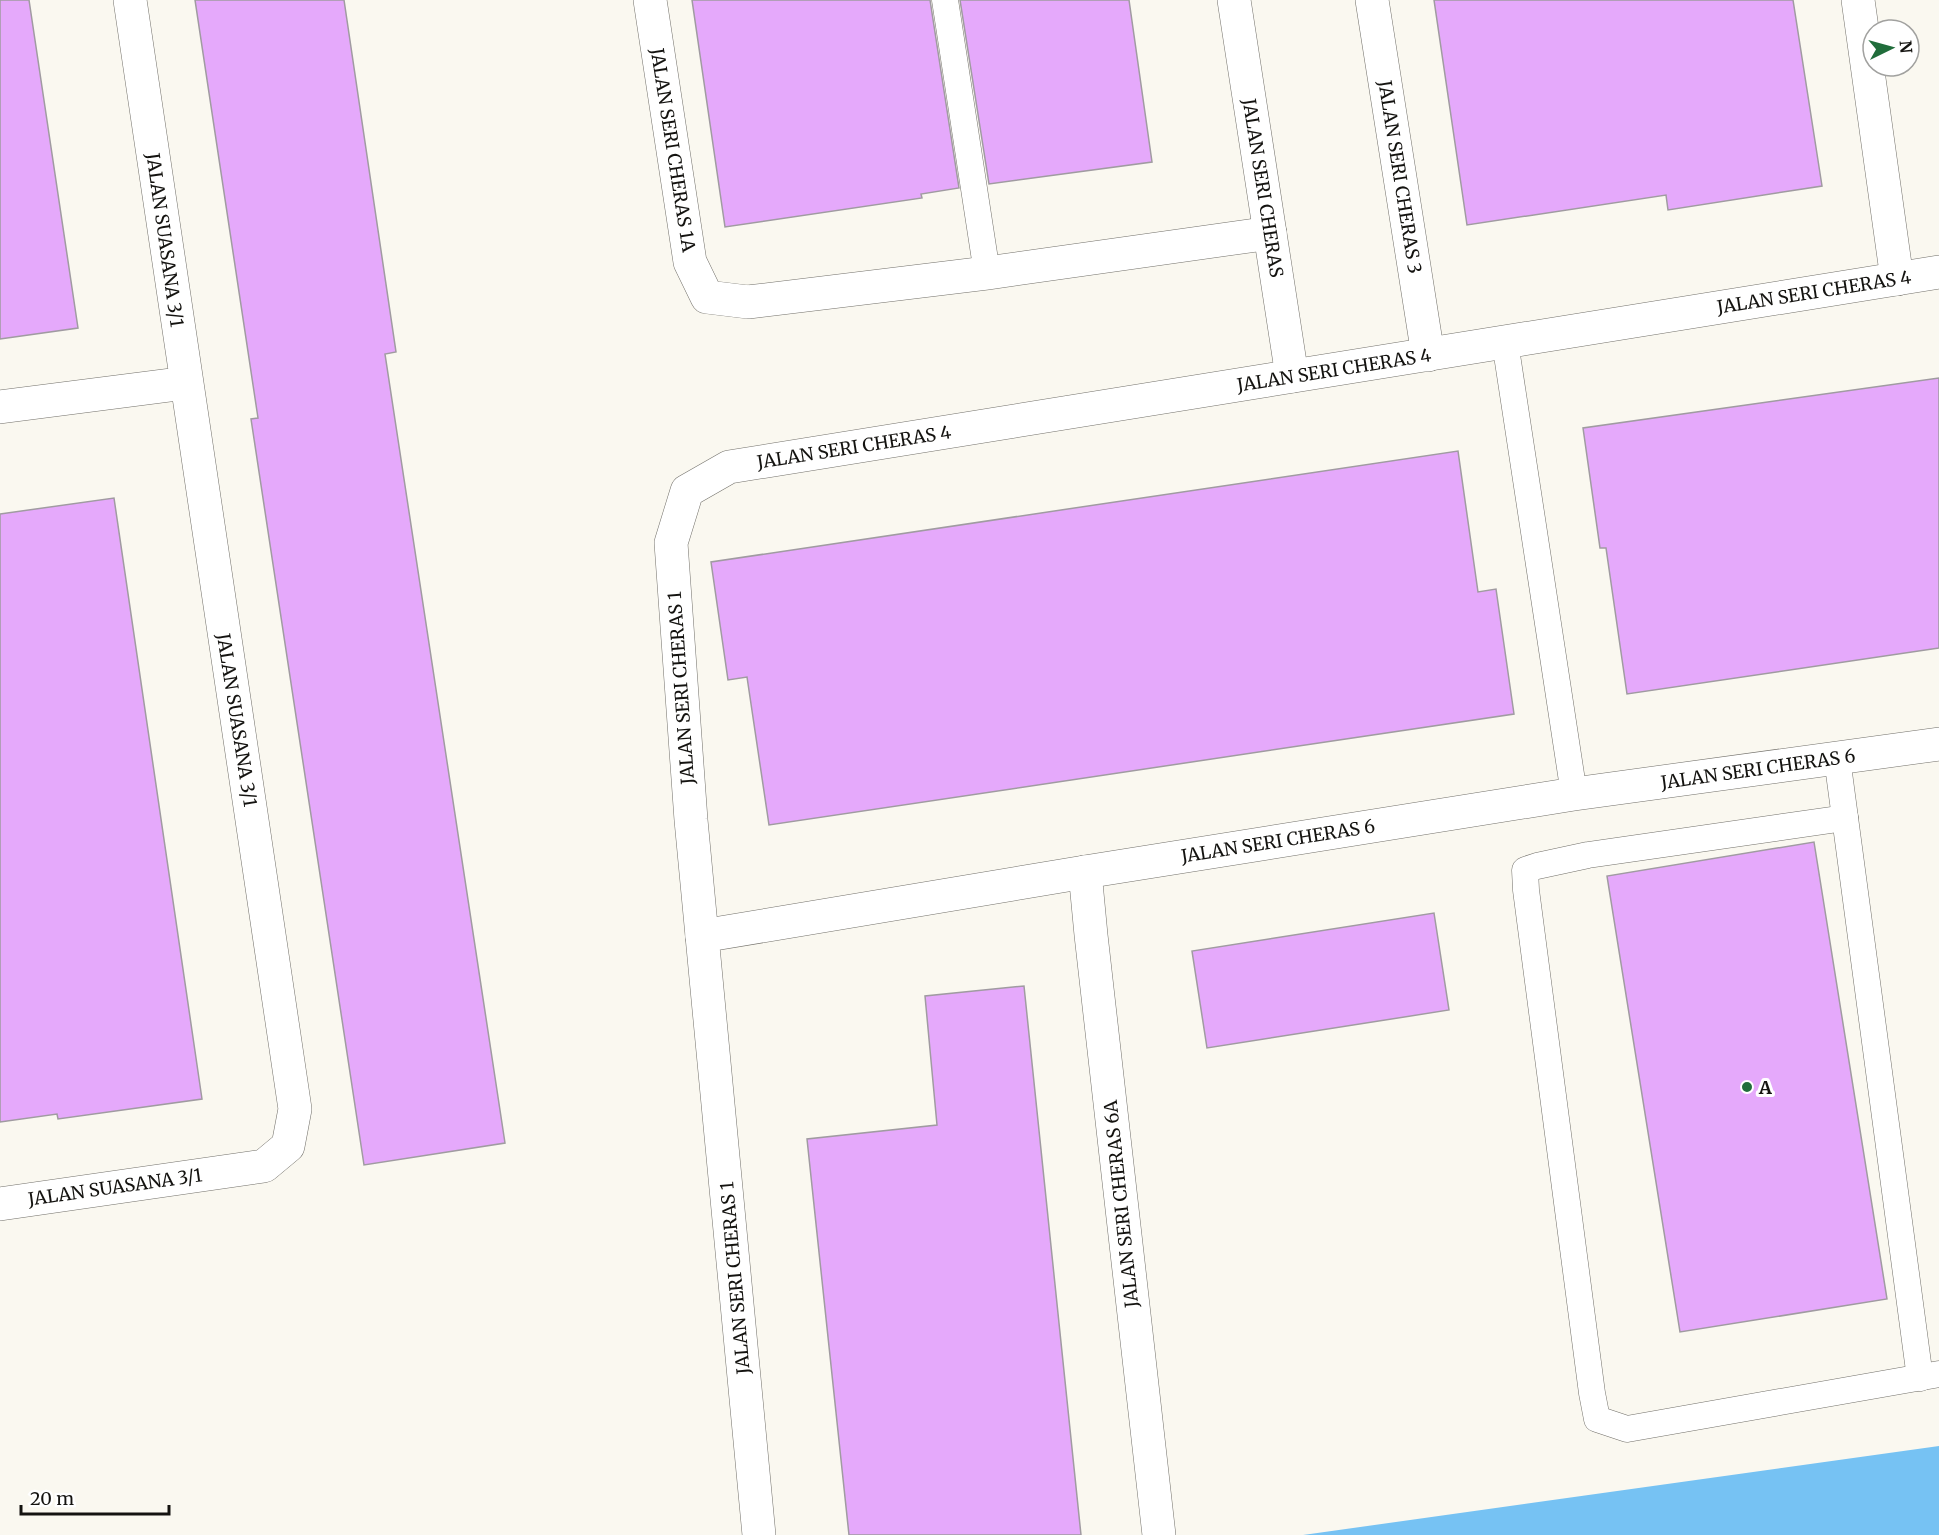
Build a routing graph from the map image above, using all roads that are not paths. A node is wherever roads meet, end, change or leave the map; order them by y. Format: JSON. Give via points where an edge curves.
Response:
{"nodes":[{"id":1,"x":130,"y":0,"type":"edge"},
{"id":2,"x":650,"y":0,"type":"edge"},
{"id":3,"x":945,"y":0,"type":"edge"},
{"id":4,"x":1234,"y":0,"type":"edge"},
{"id":5,"x":1372,"y":0,"type":"edge"},
{"id":6,"x":1858,"y":0,"type":"edge"},
{"id":7,"x":1270,"y":233,"type":"junction"},
{"id":8,"x":1939,"y":272,"type":"edge"},
{"id":9,"x":987,"y":273,"type":"junction"},
{"id":10,"x":1897,"y":279,"type":"junction"},
{"id":11,"x":1505,"y":342,"type":"junction"},
{"id":12,"x":1428,"y":355,"type":"junction"},
{"id":13,"x":1292,"y":376,"type":"junction"},
{"id":14,"x":186,"y":383,"type":"junction"},
{"id":15,"x":0,"y":407,"type":"edge"},
{"id":16,"x":729,"y":467,"type":"joint"},
{"id":17,"x":1939,"y":744,"type":"edge"},
{"id":18,"x":1837,"y":758,"type":"junction"},
{"id":19,"x":1574,"y":794,"type":"junction"},
{"id":20,"x":1845,"y":818,"type":"junction"},
{"id":21,"x":1085,"y":872,"type":"junction"},
{"id":22,"x":702,"y":936,"type":"junction"},
{"id":23,"x":0,"y":1204,"type":"edge"},
{"id":24,"x":1929,"y":1376,"type":"edge"},
{"id":25,"x":759,"y":1535,"type":"edge"},
{"id":26,"x":1159,"y":1535,"type":"edge"}],
"edges":[{"from":1,"to":14,"type":"street","name":"JALAN SUASANA 3/1"},
{"from":2,"to":9,"type":"street","name":"JALAN SERI CHERAS 1A","via":[[690,262],[707,297],[748,302]]},
{"from":3,"to":9,"type":"lane"},
{"from":4,"to":7,"type":"street","name":"JALAN SERI CHERAS"},
{"from":5,"to":12,"type":"street","name":"JALAN SERI CHERAS 3"},
{"from":6,"to":10,"type":"street"},
{"from":7,"to":9,"type":"street"},
{"from":7,"to":13,"type":"street","name":"JALAN SERI CHERAS"},
{"from":8,"to":10,"type":"street","name":"JALAN SERI CHERAS 4"},
{"from":10,"to":11,"type":"street","name":"JALAN SERI CHERAS 4"},
{"from":11,"to":12,"type":"street","name":"JALAN SERI CHERAS 4"},
{"from":11,"to":19,"type":"lane"},
{"from":12,"to":13,"type":"street","name":"JALAN SERI CHERAS 4"},
{"from":13,"to":16,"type":"street","name":"JALAN SERI CHERAS 4"},
{"from":14,"to":15,"type":"street"},
{"from":14,"to":23,"type":"street","name":"JALAN SUASANA 3/1","via":[[295,1109],[288,1146],[264,1166]]},
{"from":16,"to":22,"type":"street","name":"JALAN SERI CHERAS 1","via":[[687,491],[671,543]]},
{"from":17,"to":18,"type":"street","name":"JALAN SERI CHERAS 6"},
{"from":18,"to":19,"type":"street","name":"JALAN SERI CHERAS 6"},
{"from":18,"to":20,"type":"lane"},
{"from":19,"to":21,"type":"street","name":"JALAN SERI CHERAS 6"},
{"from":20,"to":24,"type":"lane"},
{"from":20,"to":24,"type":"lane","via":[[1588,855],[1525,870],[1592,1393],[1597,1419],[1627,1429]]},
{"from":21,"to":22,"type":"street","name":"JALAN SERI CHERAS 6"},
{"from":21,"to":26,"type":"street","name":"JALAN SERI CHERAS 6A"},
{"from":22,"to":25,"type":"street","name":"JALAN SERI CHERAS 1"}]}
